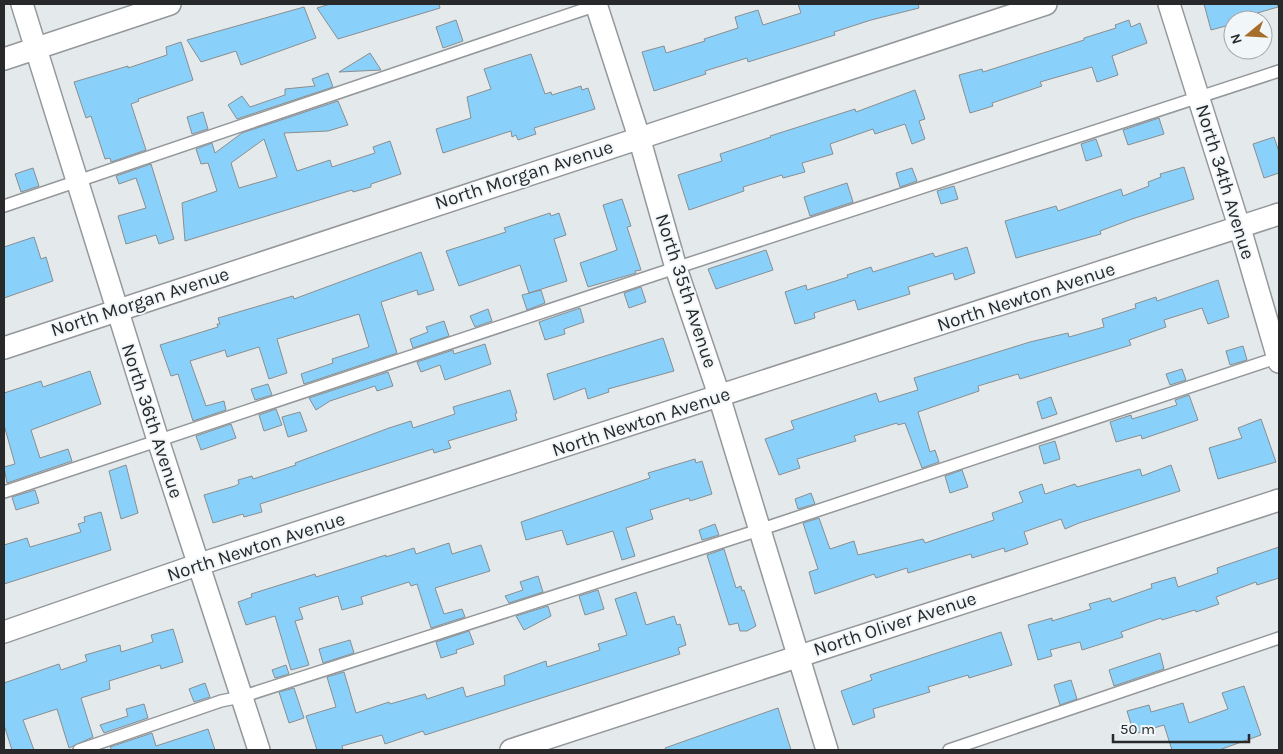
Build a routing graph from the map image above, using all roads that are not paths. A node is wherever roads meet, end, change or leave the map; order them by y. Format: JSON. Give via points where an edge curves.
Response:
{"nodes":[{"id":1,"x":22,"y":4,"type":"edge"},
{"id":2,"x":170,"y":4,"type":"edge"},
{"id":3,"x":598,"y":4,"type":"edge"},
{"id":4,"x":1046,"y":4,"type":"edge"},
{"id":5,"x":1169,"y":4,"type":"edge"},
{"id":6,"x":36,"y":48,"type":"junction"},
{"id":7,"x":4,"y":59,"type":"edge"},
{"id":8,"x":1279,"y":71,"type":"edge"},
{"id":9,"x":1198,"y":98,"type":"junction"},
{"id":10,"x":639,"y":137,"type":"junction"},
{"id":11,"x":78,"y":181,"type":"junction"},
{"id":12,"x":4,"y":206,"type":"edge"},
{"id":13,"x":1279,"y":214,"type":"edge"},
{"id":14,"x":1239,"y":227,"type":"junction"},
{"id":15,"x":676,"y":268,"type":"junction"},
{"id":16,"x":117,"y":310,"type":"junction"},
{"id":17,"x":4,"y":348,"type":"edge"},
{"id":18,"x":1279,"y":358,"type":"edge"},
{"id":19,"x":719,"y":396,"type":"junction"},
{"id":20,"x":158,"y":440,"type":"junction"},
{"id":21,"x":4,"y":492,"type":"edge"},
{"id":22,"x":1279,"y":500,"type":"edge"},
{"id":23,"x":759,"y":530,"type":"junction"},
{"id":24,"x":197,"y":565,"type":"junction"},
{"id":25,"x":4,"y":632,"type":"edge"},
{"id":26,"x":1279,"y":638,"type":"edge"},
{"id":27,"x":798,"y":655,"type":"junction"},
{"id":28,"x":241,"y":696,"type":"junction"},
{"id":29,"x":79,"y":750,"type":"edge"},
{"id":30,"x":259,"y":750,"type":"edge"},
{"id":31,"x":511,"y":750,"type":"edge"},
{"id":32,"x":827,"y":750,"type":"edge"},
{"id":33,"x":950,"y":750,"type":"edge"}],
"edges":[{"from":1,"to":6,"type":"street","name":"North 36th Avenue"},
{"from":2,"to":6,"type":"street"},
{"from":3,"to":10,"type":"street","name":"North 35th Avenue"},
{"from":3,"to":11,"type":"lane"},
{"from":4,"to":10,"type":"street","name":"North Morgan Avenue"},
{"from":5,"to":9,"type":"street","name":"North 34th Avenue"},
{"from":6,"to":7,"type":"street"},
{"from":6,"to":11,"type":"street","name":"North 36th Avenue"},
{"from":8,"to":9,"type":"lane"},
{"from":9,"to":14,"type":"street","name":"North 34th Avenue"},
{"from":9,"to":15,"type":"lane"},
{"from":10,"to":15,"type":"street","name":"North 35th Avenue"},
{"from":10,"to":16,"type":"street","name":"North Morgan Avenue"},
{"from":11,"to":12,"type":"lane"},
{"from":11,"to":16,"type":"street","name":"North 36th Avenue"},
{"from":13,"to":14,"type":"street","name":"North Newton Avenue"},
{"from":14,"to":18,"type":"street","name":"North 34th Avenue"},
{"from":14,"to":19,"type":"street","name":"North Newton Avenue"},
{"from":15,"to":19,"type":"street","name":"North 35th Avenue"},
{"from":15,"to":20,"type":"lane"},
{"from":16,"to":17,"type":"street","name":"North Morgan Avenue"},
{"from":16,"to":20,"type":"street","name":"North 36th Avenue"},
{"from":18,"to":23,"type":"lane"},
{"from":19,"to":23,"type":"street","name":"North 35th Avenue"},
{"from":19,"to":24,"type":"street","name":"North Newton Avenue"},
{"from":20,"to":21,"type":"lane"},
{"from":20,"to":24,"type":"street","name":"North 36th Avenue"},
{"from":22,"to":27,"type":"street","name":"North Oliver Avenue"},
{"from":23,"to":27,"type":"street","name":"North 35th Avenue"},
{"from":23,"to":28,"type":"lane"},
{"from":24,"to":25,"type":"street","name":"North Newton Avenue"},
{"from":24,"to":28,"type":"street","name":"North 36th Avenue"},
{"from":26,"to":33,"type":"lane"},
{"from":27,"to":31,"type":"street","name":"North Oliver Avenue"},
{"from":27,"to":32,"type":"street","name":"North 35th Avenue"},
{"from":28,"to":29,"type":"lane"},
{"from":28,"to":30,"type":"street","name":"North 36th Avenue"}]}
